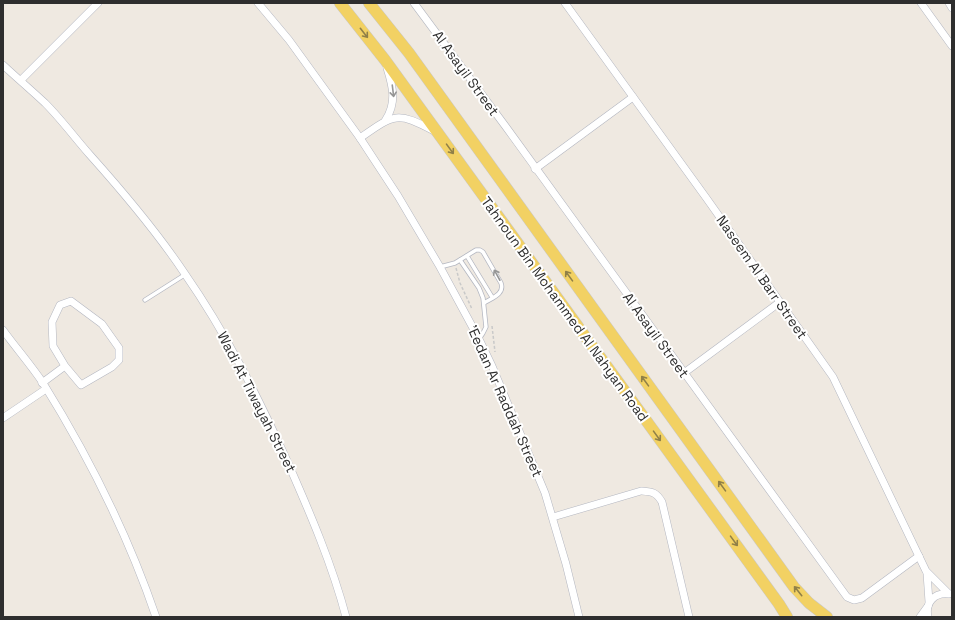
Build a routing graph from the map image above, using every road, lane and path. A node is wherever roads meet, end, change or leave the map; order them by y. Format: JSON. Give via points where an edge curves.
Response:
{"nodes":[{"id":1,"x":98,"y":3,"type":"edge"},
{"id":2,"x":258,"y":3,"type":"edge"},
{"id":3,"x":340,"y":3,"type":"edge"},
{"id":4,"x":370,"y":3,"type":"edge"},
{"id":5,"x":414,"y":3,"type":"edge"},
{"id":6,"x":566,"y":3,"type":"edge"},
{"id":7,"x":921,"y":3,"type":"edge"},
{"id":8,"x":949,"y":3,"type":"edge"},
{"id":9,"x":952,"y":8,"type":"edge"},
{"id":10,"x":952,"y":46,"type":"edge"},
{"id":11,"x":385,"y":60,"type":"junction"},
{"id":12,"x":3,"y":66,"type":"edge"},
{"id":13,"x":20,"y":80,"type":"junction"},
{"id":14,"x":634,"y":97,"type":"junction"},
{"id":15,"x":385,"y":121,"type":"junction"},
{"id":16,"x":438,"y":133,"type":"junction"},
{"id":17,"x":360,"y":138,"type":"junction"},
{"id":18,"x":535,"y":169,"type":"junction"},
{"id":19,"x":467,"y":256,"type":"junction"},
{"id":20,"x":460,"y":260,"type":"junction"},
{"id":21,"x":440,"y":267,"type":"junction"},
{"id":22,"x":186,"y":274,"type":"junction"},
{"id":23,"x":492,"y":298,"type":"junction"},
{"id":24,"x":145,"y":300,"type":"dead end"},
{"id":25,"x":780,"y":302,"type":"junction"},
{"id":26,"x":484,"y":303,"type":"junction"},
{"id":27,"x":3,"y":330,"type":"edge"},
{"id":28,"x":479,"y":339,"type":"junction"},
{"id":29,"x":64,"y":366,"type":"junction"},
{"id":30,"x":684,"y":373,"type":"junction"},
{"id":31,"x":44,"y":386,"type":"junction"},
{"id":32,"x":3,"y":418,"type":"edge"},
{"id":33,"x":553,"y":517,"type":"junction"},
{"id":34,"x":919,"y":556,"type":"junction"},
{"id":35,"x":926,"y":571,"type":"junction"},
{"id":36,"x":950,"y":594,"type":"edge"},
{"id":37,"x":929,"y":604,"type":"junction"},
{"id":38,"x":156,"y":617,"type":"edge"},
{"id":39,"x":346,"y":617,"type":"edge"},
{"id":40,"x":579,"y":617,"type":"edge"},
{"id":41,"x":689,"y":617,"type":"edge"},
{"id":42,"x":786,"y":617,"type":"edge"},
{"id":43,"x":827,"y":617,"type":"edge"},
{"id":44,"x":920,"y":617,"type":"edge"},
{"id":45,"x":928,"y":617,"type":"edge"}],
"edges":[{"from":1,"to":13,"type":"street"},
{"from":2,"to":17,"type":"street","name":"'Eedan Ar Raddah Street","via":[[289,40]]},
{"from":3,"to":11,"type":"main road","name":"Tahnoun Bin Mohammed Al Nahyan Road","one_way":true},
{"from":43,"to":4,"type":"main road","one_way":true,"via":[[794,587],[409,53]]},
{"from":5,"to":18,"type":"street","name":"Al Asayil Street"},
{"from":6,"to":14,"type":"street","name":"Naseem Al Barr Street"},
{"from":7,"to":10,"type":"street"},
{"from":8,"to":9,"type":"street"},
{"from":11,"to":15,"type":"street","one_way":true,"via":[[394,94],[392,108]]},
{"from":11,"to":16,"type":"main road","name":"Tahnoun Bin Mohammed Al Nahyan Road"},
{"from":12,"to":13,"type":"street","name":"Wadi At Tiwayah Street"},
{"from":13,"to":22,"type":"street","name":"Wadi At Tiwayah Street","via":[[46,104],[123,192]]},
{"from":14,"to":18,"type":"street"},
{"from":14,"to":25,"type":"street","name":"Naseem Al Barr Street"},
{"from":15,"to":16,"type":"street","via":[[407,118]]},
{"from":15,"to":17,"type":"street"},
{"from":16,"to":42,"type":"main road","name":"Tahnoun Bin Mohammed Al Nahyan Road","one_way":true},
{"from":17,"to":21,"type":"street","name":"'Eedan Ar Raddah Street"},
{"from":18,"to":30,"type":"street","name":"Al Asayil Street"},
{"from":19,"to":20,"type":"lane"},
{"from":19,"to":23,"type":"lane"},
{"from":23,"to":19,"type":"lane","one_way":true,"via":[[501,292],[502,285],[485,253],[478,250]]},
{"from":20,"to":21,"type":"lane"},
{"from":20,"to":26,"type":"lane","via":[[479,288]]},
{"from":21,"to":28,"type":"street","name":"'Eedan Ar Raddah Street"},
{"from":22,"to":24,"type":"lane"},
{"from":22,"to":39,"type":"street","name":"Wadi At Tiwayah Street","via":[[242,366],[266,414],[324,550]]},
{"from":23,"to":26,"type":"lane"},
{"from":25,"to":30,"type":"street"},
{"from":25,"to":34,"type":"street","name":"Naseem Al Barr Street","via":[[833,378]]},
{"from":26,"to":28,"type":"lane","via":[[486,327]]},
{"from":27,"to":31,"type":"street"},
{"from":28,"to":33,"type":"street","name":"'Eedan Ar Raddah Street"},
{"from":29,"to":29,"type":"street","via":[[81,385],[112,367],[119,360],[118,348],[102,324],[71,301],[60,305],[52,322],[53,346]]},
{"from":29,"to":31,"type":"street"},
{"from":30,"to":34,"type":"street","name":"Al Asayil Street","via":[[847,598],[862,598]]},
{"from":31,"to":32,"type":"street"},
{"from":31,"to":38,"type":"street","via":[[78,443],[124,532]]},
{"from":33,"to":40,"type":"street","name":"'Eedan Ar Raddah Street"},
{"from":33,"to":41,"type":"street","via":[[641,492],[652,492],[657,495],[664,506]]},
{"from":34,"to":35,"type":"street","name":"Naseem Al Barr Street"},
{"from":35,"to":36,"type":"street","name":"Naseem Al Barr Street"},
{"from":35,"to":37,"type":"street","name":"Naseem Al Barr Street"},
{"from":36,"to":37,"type":"street","via":[[937,595]]},
{"from":37,"to":44,"type":"street"},
{"from":37,"to":45,"type":"street","name":"Naseem Al Barr Street"}]}
